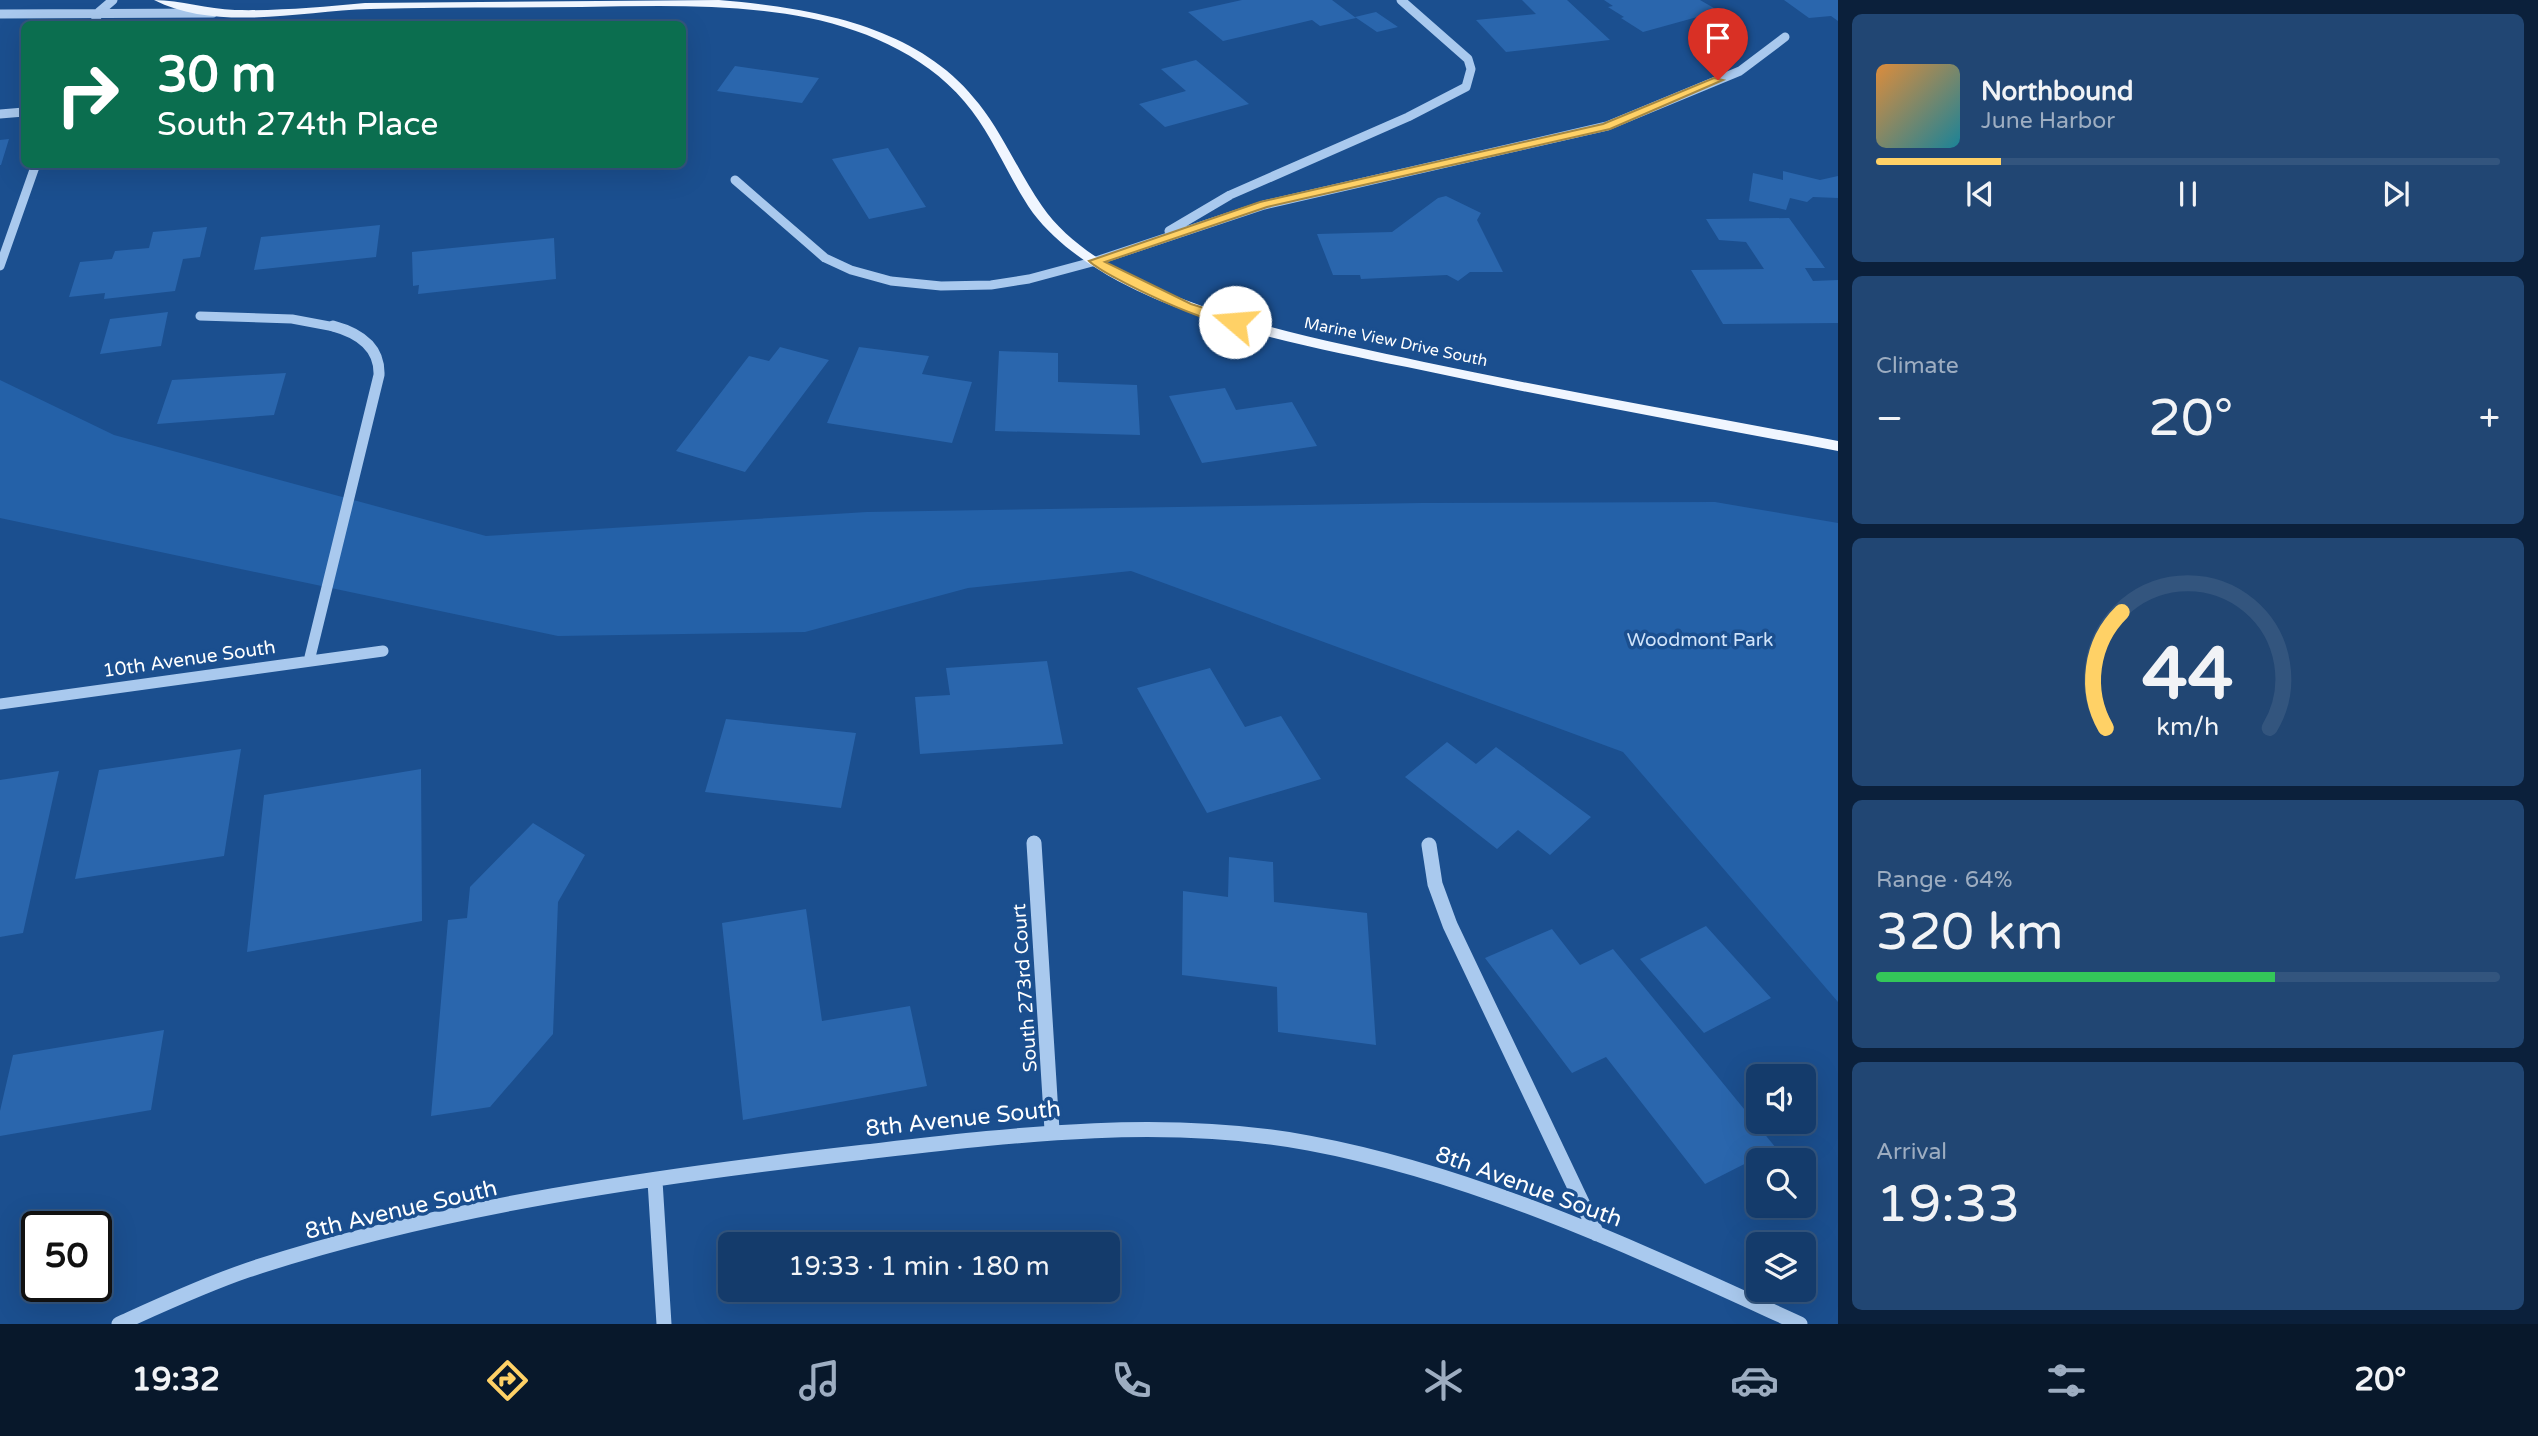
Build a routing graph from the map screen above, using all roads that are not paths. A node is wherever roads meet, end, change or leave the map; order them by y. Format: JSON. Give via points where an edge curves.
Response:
{"nodes":[{"id":1,"x":113,"y":0,"type":"edge"},
{"id":2,"x":159,"y":0,"type":"edge"},
{"id":3,"x":227,"y":0,"type":"edge"},
{"id":4,"x":1401,"y":0,"type":"edge"},
{"id":5,"x":335,"y":7,"type":"junction"},
{"id":6,"x":99,"y":12,"type":"junction"},
{"id":7,"x":234,"y":13,"type":"junction"},
{"id":8,"x":0,"y":14,"type":"edge"},
{"id":9,"x":95,"y":21,"type":"edge"},
{"id":10,"x":1786,"y":37,"type":"dead end"},
{"id":11,"x":21,"y":112,"type":"edge"},
{"id":12,"x":0,"y":114,"type":"edge"},
{"id":13,"x":35,"y":168,"type":"edge"},
{"id":14,"x":735,"y":180,"type":"dead end"},
{"id":15,"x":1147,"y":243,"type":"junction"},
{"id":16,"x":1096,"y":261,"type":"junction"},
{"id":17,"x":0,"y":266,"type":"edge"},
{"id":18,"x":200,"y":316,"type":"dead end"},
{"id":19,"x":1838,"y":446,"type":"edge"},
{"id":20,"x":383,"y":651,"type":"dead end"},
{"id":21,"x":309,"y":661,"type":"junction"},
{"id":22,"x":0,"y":704,"type":"edge"},
{"id":23,"x":1034,"y":842,"type":"dead end"},
{"id":24,"x":1429,"y":845,"type":"dead end"},
{"id":25,"x":1052,"y":1130,"type":"junction"},
{"id":26,"x":655,"y":1181,"type":"junction"},
{"id":27,"x":1597,"y":1234,"type":"junction"},
{"id":28,"x":119,"y":1324,"type":"edge"},
{"id":29,"x":664,"y":1324,"type":"edge"},
{"id":30,"x":1800,"y":1324,"type":"edge"}],
"edges":[{"from":1,"to":6,"type":"street"},
{"from":2,"to":7,"type":"main road","name":"Marine View Drive South"},
{"from":3,"to":5,"type":"main road"},
{"from":4,"to":15,"type":"street","via":[[1468,59],[1471,69],[1466,87],[1230,195]]},
{"from":5,"to":7,"type":"main road","name":"Marine View Drive South"},
{"from":5,"to":16,"type":"main road","name":"Marine View Drive South","via":[[705,2],[842,22],[883,36],[920,56],[963,92],[1039,212],[1067,241]]},
{"from":6,"to":7,"type":"street"},
{"from":6,"to":8,"type":"street"},
{"from":6,"to":9,"type":"street"},
{"from":10,"to":15,"type":"street","via":[[1740,71],[1606,126],[1264,205]]},
{"from":11,"to":12,"type":"street"},
{"from":13,"to":17,"type":"street"},
{"from":14,"to":16,"type":"street","via":[[825,258],[891,281],[991,285]]},
{"from":15,"to":16,"type":"street"},
{"from":16,"to":19,"type":"main road","name":"Marine View Drive South","via":[[1187,306],[1259,330],[1450,372]]},
{"from":18,"to":21,"type":"street","via":[[326,324],[373,348],[378,361],[377,391]]},
{"from":20,"to":21,"type":"street","name":"10th Avenue South"},
{"from":21,"to":22,"type":"street","name":"10th Avenue South"},
{"from":23,"to":25,"type":"street","name":"South 273rd Court"},
{"from":24,"to":27,"type":"street","via":[[1435,884],[1450,925]]},
{"from":25,"to":26,"type":"street","name":"8th Avenue South"},
{"from":25,"to":27,"type":"street","name":"8th Avenue South","via":[[1208,1132],[1359,1153],[1454,1181]]},
{"from":26,"to":28,"type":"street","name":"8th Avenue South","via":[[549,1198],[354,1240],[246,1271]]},
{"from":26,"to":29,"type":"street"},
{"from":27,"to":30,"type":"street","name":"8th Avenue South"}]}
